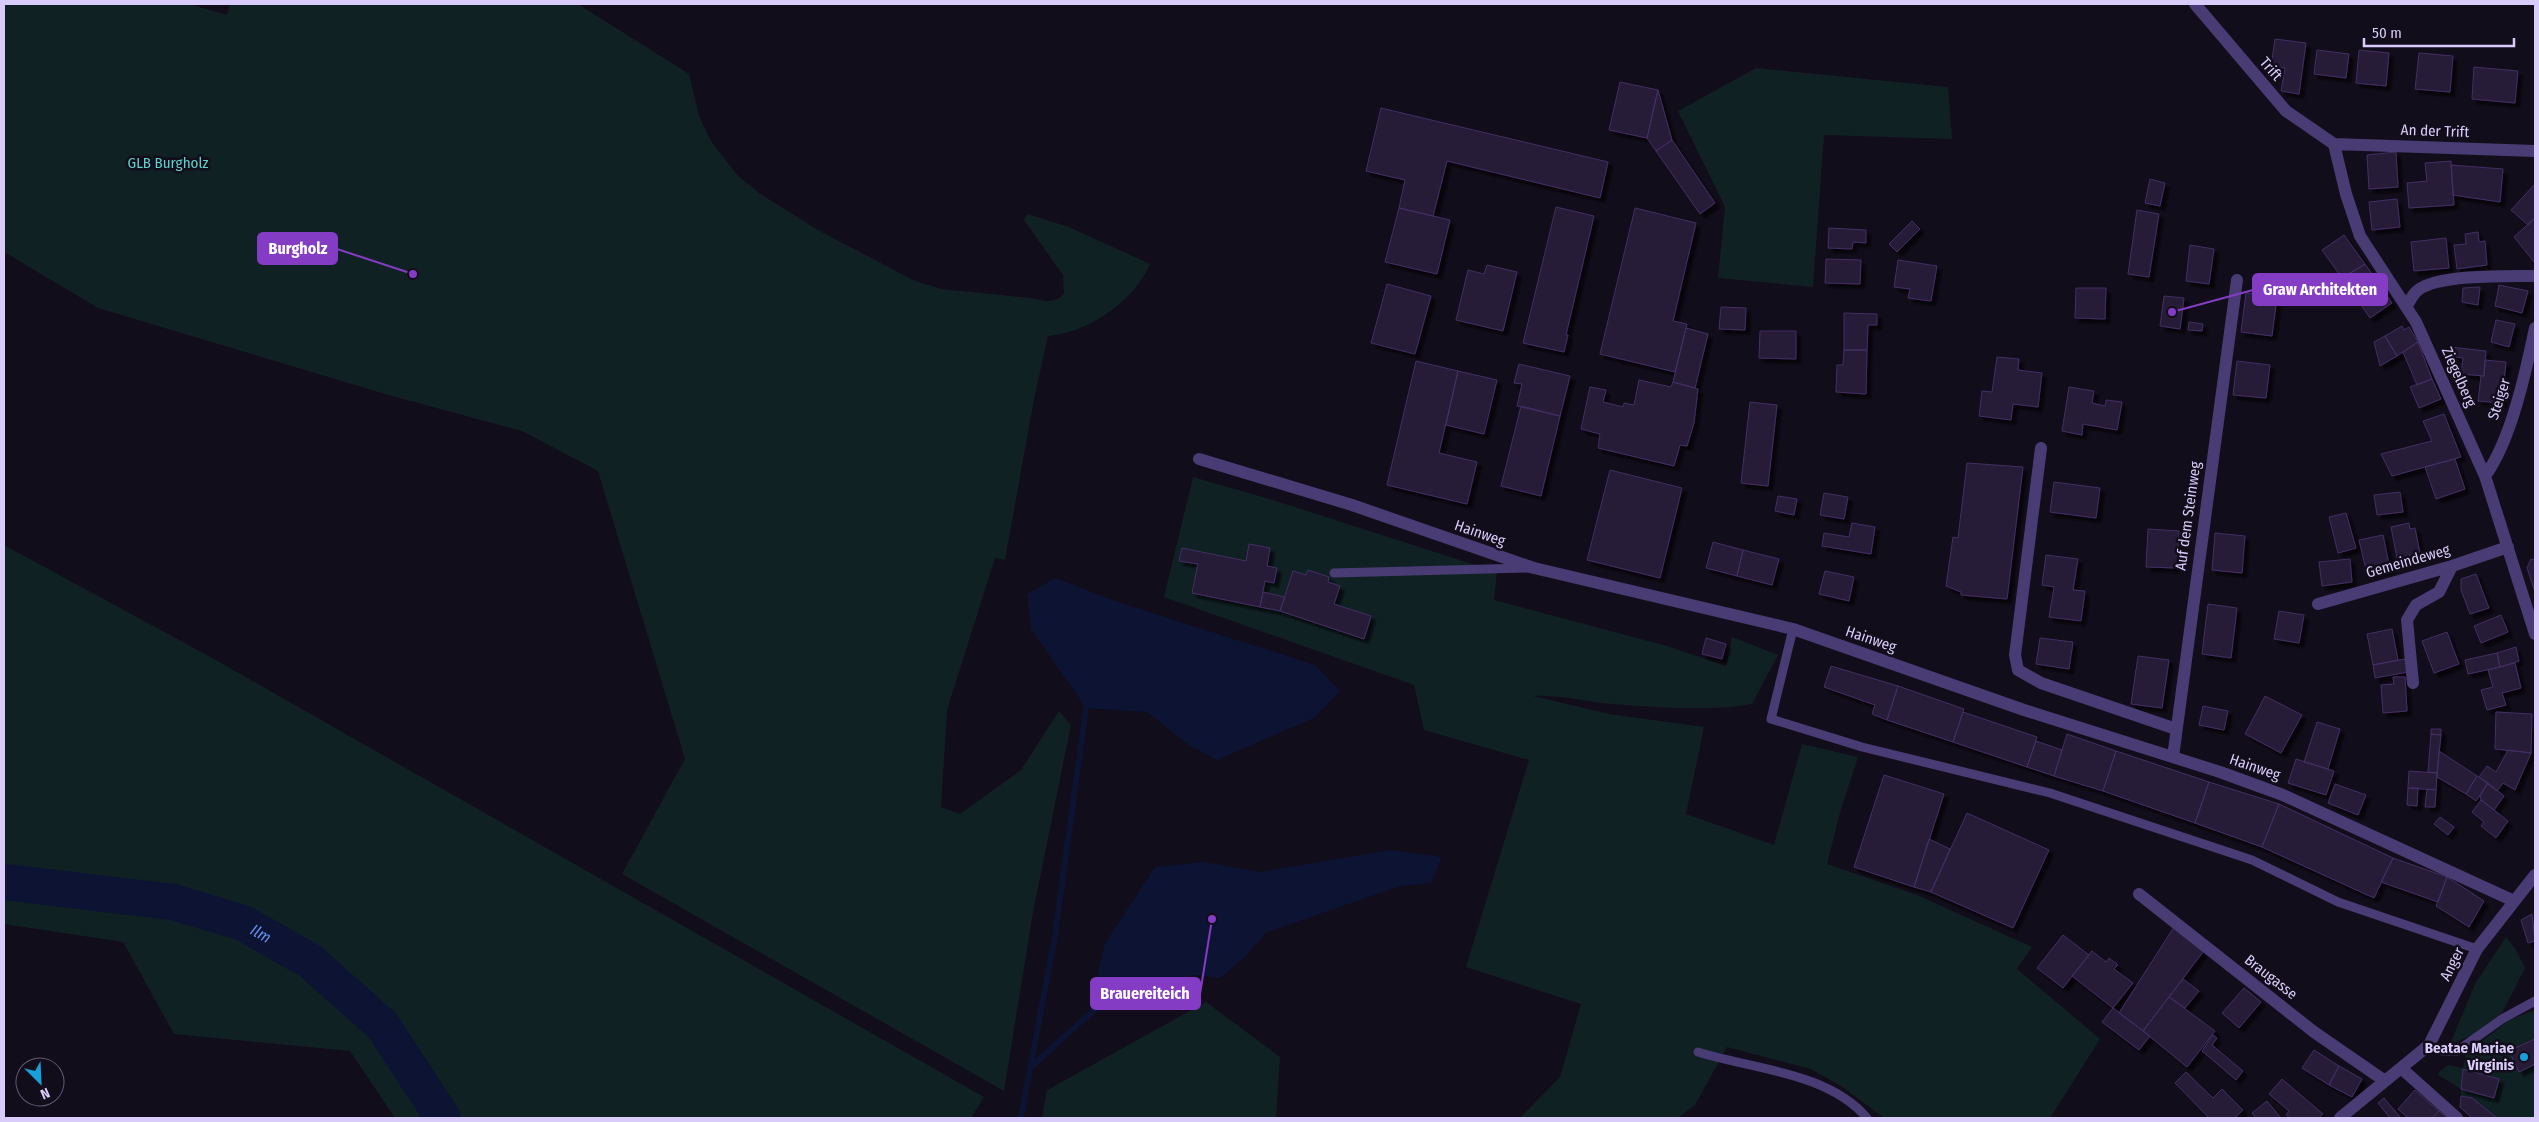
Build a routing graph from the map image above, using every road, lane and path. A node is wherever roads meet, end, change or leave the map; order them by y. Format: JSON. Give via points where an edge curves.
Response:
{"nodes":[{"id":1,"x":2195,"y":4,"type":"edge"},
{"id":2,"x":2334,"y":144,"type":"junction"},
{"id":3,"x":2535,"y":152,"type":"edge"},
{"id":4,"x":2535,"y":276,"type":"edge"},
{"id":5,"x":2237,"y":280,"type":"dead end"},
{"id":6,"x":2406,"y":307,"type":"junction"},
{"id":7,"x":2535,"y":328,"type":"edge"},
{"id":8,"x":2041,"y":448,"type":"dead end"},
{"id":9,"x":1199,"y":459,"type":"dead end"},
{"id":10,"x":2485,"y":476,"type":"junction"},
{"id":11,"x":2508,"y":547,"type":"junction"},
{"id":12,"x":2452,"y":566,"type":"junction"},
{"id":13,"x":1534,"y":568,"type":"junction"},
{"id":14,"x":1334,"y":573,"type":"dead end"},
{"id":15,"x":2318,"y":604,"type":"dead end"},
{"id":16,"x":1793,"y":629,"type":"junction"},
{"id":17,"x":2535,"y":634,"type":"edge"},
{"id":18,"x":2413,"y":683,"type":"dead end"},
{"id":19,"x":2176,"y":729,"type":"junction"},
{"id":20,"x":2173,"y":757,"type":"junction"},
{"id":21,"x":2534,"y":878,"type":"edge"},
{"id":22,"x":2139,"y":894,"type":"dead end"},
{"id":23,"x":2514,"y":901,"type":"junction"},
{"id":24,"x":2477,"y":950,"type":"junction"},
{"id":25,"x":2535,"y":1001,"type":"edge"},
{"id":26,"x":2429,"y":1045,"type":"junction"},
{"id":27,"x":1698,"y":1052,"type":"dead end"},
{"id":28,"x":2401,"y":1068,"type":"junction"},
{"id":29,"x":2385,"y":1081,"type":"junction"},
{"id":30,"x":1867,"y":1118,"type":"edge"},
{"id":31,"x":2340,"y":1118,"type":"edge"},
{"id":32,"x":2457,"y":1118,"type":"edge"}],
"edges":[{"from":1,"to":2,"type":"street","name":"Trift","via":[[2286,111]]},
{"from":2,"to":3,"type":"street","name":"An der Trift"},
{"from":2,"to":6,"type":"street","name":"Ziegelberg","via":[[2360,236]]},
{"from":4,"to":6,"type":"street","via":[[2470,277],[2442,282],[2417,291]]},
{"from":5,"to":19,"type":"street","name":"Auf dem Steinweg"},
{"from":6,"to":10,"type":"street","name":"Ziegelberg","via":[[2416,322]]},
{"from":7,"to":10,"type":"street","name":"Steiger","via":[[2510,422],[2494,464]]},
{"from":8,"to":19,"type":"street","via":[[2014,655],[2018,670],[2040,683]]},
{"from":9,"to":13,"type":"street","name":"Hainweg","via":[[1352,506]]},
{"from":10,"to":11,"type":"street","name":"Ziegelberg"},
{"from":11,"to":12,"type":"street","name":"Gemeindeweg"},
{"from":11,"to":17,"type":"street","name":"Ziegelberg"},
{"from":12,"to":15,"type":"street","name":"Gemeindeweg"},
{"from":12,"to":18,"type":"street","via":[[2439,592],[2416,605],[2407,620]]},
{"from":13,"to":14,"type":"lane"},
{"from":13,"to":16,"type":"street","name":"Hainweg"},
{"from":16,"to":20,"type":"street","name":"Hainweg","via":[[2024,710]]},
{"from":16,"to":24,"type":"lane","via":[[1771,719],[1862,747],[2050,793],[2252,860],[2338,902]]},
{"from":19,"to":20,"type":"street","name":"Auf dem Steinweg"},
{"from":20,"to":23,"type":"street","name":"Hainweg","via":[[2283,795]]},
{"from":21,"to":23,"type":"street","name":"Anger"},
{"from":22,"to":29,"type":"street","name":"Braugasse","via":[[2314,1032]]},
{"from":23,"to":24,"type":"street","name":"Anger"},
{"from":24,"to":26,"type":"street","name":"Anger"},
{"from":25,"to":26,"type":"lane","via":[[2457,1050],[2442,1051]]},
{"from":26,"to":28,"type":"street","name":"Anger"},
{"from":27,"to":30,"type":"lane","via":[[1801,1079],[1835,1092]]},
{"from":28,"to":29,"type":"street","name":"Anger"},
{"from":28,"to":32,"type":"street"},
{"from":29,"to":31,"type":"street","name":"Anger"}]}
